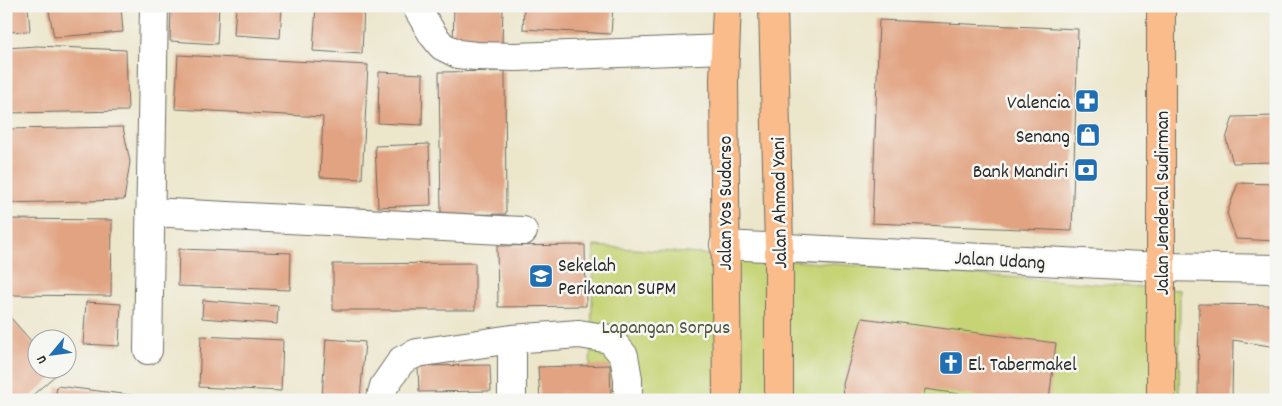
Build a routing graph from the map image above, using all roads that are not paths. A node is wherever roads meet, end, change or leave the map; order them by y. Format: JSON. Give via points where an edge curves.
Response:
{"nodes":[{"id":1,"x":154,"y":6,"type":"edge"},
{"id":2,"x":416,"y":6,"type":"edge"},
{"id":3,"x":727,"y":6,"type":"edge"},
{"id":4,"x":773,"y":6,"type":"edge"},
{"id":5,"x":1161,"y":6,"type":"edge"},
{"id":6,"x":725,"y":49,"type":"junction"},
{"id":7,"x":150,"y":212,"type":"junction"},
{"id":8,"x":523,"y":231,"type":"dead end"},
{"id":9,"x":724,"y":246,"type":"junction"},
{"id":10,"x":779,"y":247,"type":"junction"},
{"id":11,"x":1162,"y":267,"type":"junction"},
{"id":12,"x":1276,"y":269,"type":"edge"},
{"id":13,"x":512,"y":339,"type":"junction"},
{"id":14,"x":148,"y":350,"type":"dead end"},
{"id":15,"x":380,"y":400,"type":"edge"},
{"id":16,"x":512,"y":400,"type":"edge"},
{"id":17,"x":628,"y":400,"type":"edge"},
{"id":18,"x":726,"y":400,"type":"edge"},
{"id":19,"x":779,"y":400,"type":"edge"},
{"id":20,"x":1161,"y":400,"type":"edge"}],
"edges":[{"from":1,"to":7,"type":"street"},
{"from":2,"to":6,"type":"street","via":[[442,46],[458,54],[516,57]]},
{"from":3,"to":6,"type":"main road","name":"Jalan Yos Sudarso"},
{"from":4,"to":10,"type":"main road","name":"Jalan Ahmad Yani"},
{"from":5,"to":11,"type":"main road","name":"Jalan Jenderal Sudirman"},
{"from":6,"to":9,"type":"main road","name":"Jalan Yos Sudarso"},
{"from":7,"to":8,"type":"street"},
{"from":7,"to":14,"type":"street"},
{"from":9,"to":10,"type":"street","name":"Jalan Udang"},
{"from":9,"to":18,"type":"main road","name":"Jalan Yos Sudarso"},
{"from":10,"to":11,"type":"street","name":"Jalan Udang"},
{"from":10,"to":19,"type":"main road","name":"Jalan Ahmad Yani"},
{"from":11,"to":12,"type":"street","name":"Jalan Udang"},
{"from":11,"to":20,"type":"main road","name":"Jalan Jenderal Sudirman"},
{"from":13,"to":15,"type":"street","via":[[417,353],[402,360],[384,386]]},
{"from":13,"to":16,"type":"street"},
{"from":13,"to":17,"type":"street","via":[[579,334],[610,339],[624,356]]}]}
